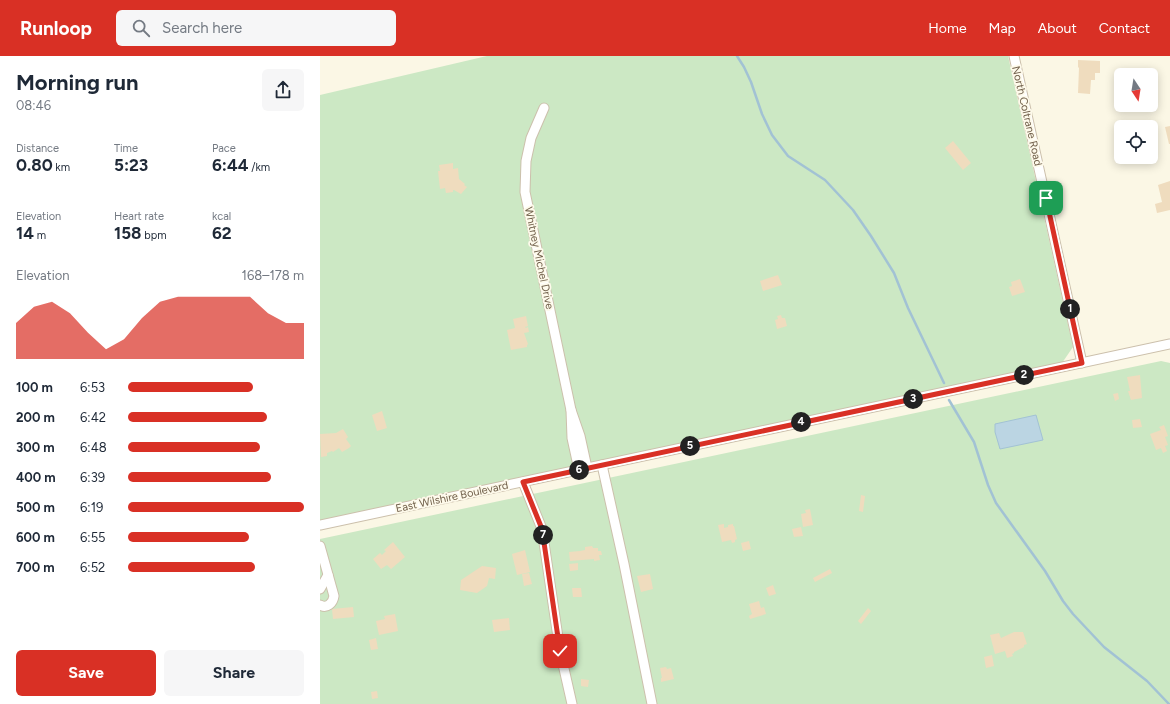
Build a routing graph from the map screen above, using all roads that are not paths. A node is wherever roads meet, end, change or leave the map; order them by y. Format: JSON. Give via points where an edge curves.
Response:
{"nodes":[{"id":1,"x":1014,"y":56,"type":"edge"},
{"id":2,"x":544,"y":108,"type":"dead end"},
{"id":3,"x":1170,"y":345,"type":"edge"},
{"id":4,"x":1082,"y":363,"type":"junction"},
{"id":5,"x":602,"y":465,"type":"junction"},
{"id":6,"x":583,"y":469,"type":"junction"},
{"id":7,"x":523,"y":482,"type":"junction"},
{"id":8,"x":320,"y":525,"type":"edge"},
{"id":9,"x":320,"y":546,"type":"edge"},
{"id":10,"x":328,"y":575,"type":"junction"},
{"id":11,"x":320,"y":589,"type":"edge"},
{"id":12,"x":320,"y":605,"type":"edge"},
{"id":13,"x":572,"y":704,"type":"edge"},
{"id":14,"x":652,"y":704,"type":"edge"}],
"edges":[{"from":1,"to":4,"type":"street","name":"North Coltrane Road"},
{"from":2,"to":6,"type":"street","name":"Whitney Michel Drive","via":[[531,138],[526,161],[525,192],[571,410],[580,436]]},
{"from":3,"to":4,"type":"street","name":"East Wilshire Boulevard"},
{"from":4,"to":5,"type":"street","name":"East Wilshire Boulevard"},
{"from":5,"to":6,"type":"street","name":"East Wilshire Boulevard"},
{"from":5,"to":14,"type":"street"},
{"from":6,"to":7,"type":"street","name":"East Wilshire Boulevard"},
{"from":7,"to":8,"type":"street","name":"East Wilshire Boulevard"},
{"from":7,"to":13,"type":"street","via":[[542,529],[560,651]]},
{"from":9,"to":10,"type":"street"},
{"from":10,"to":11,"type":"street"},
{"from":10,"to":12,"type":"street","via":[[333,601],[327,606]]}]}
